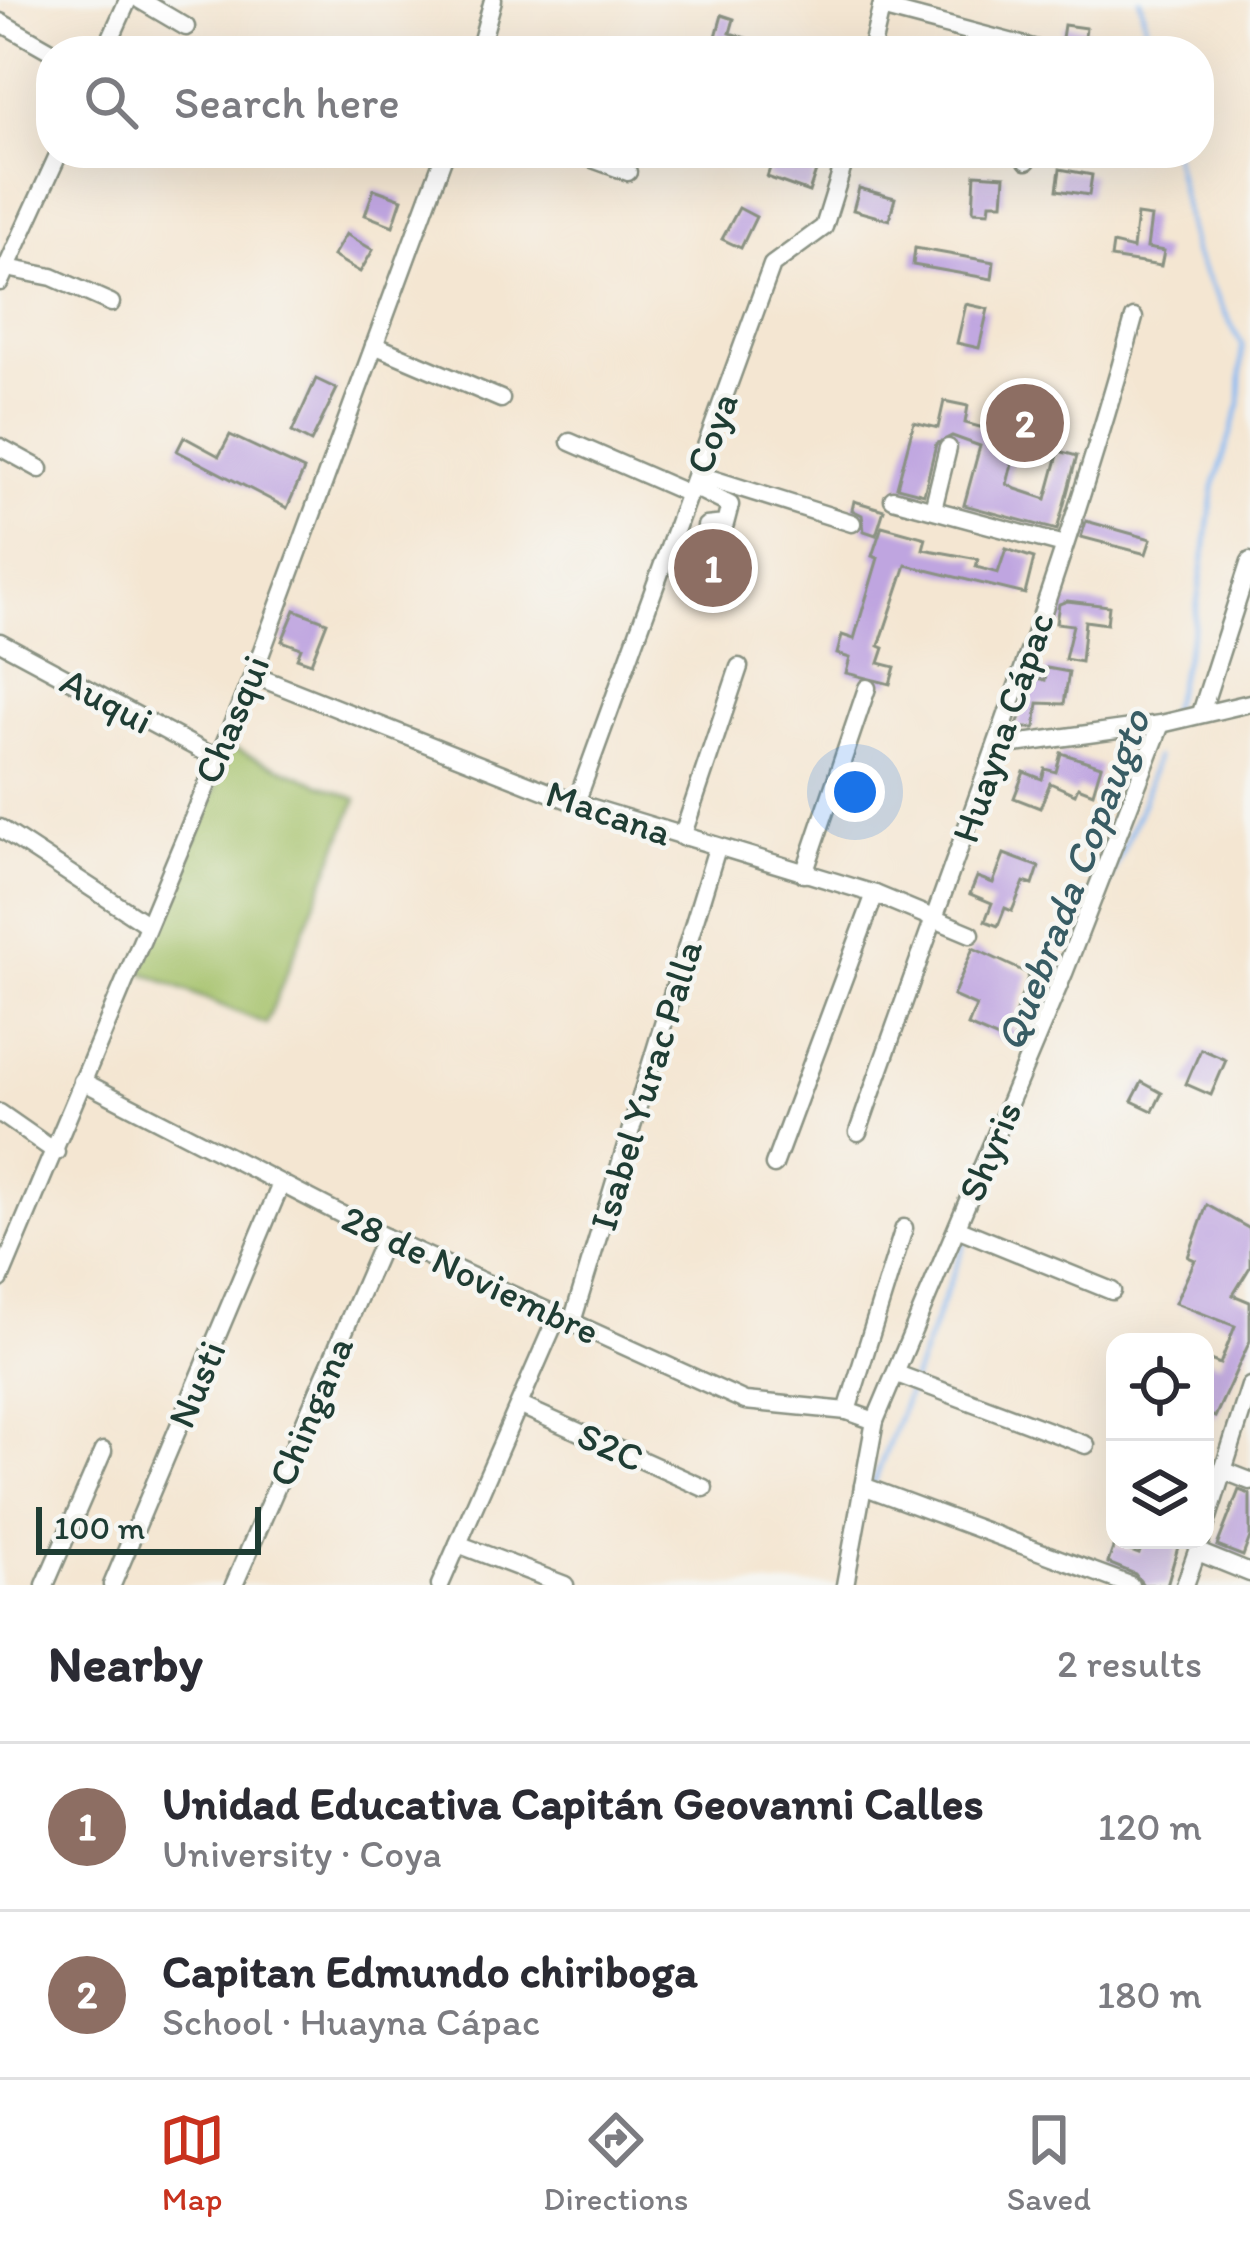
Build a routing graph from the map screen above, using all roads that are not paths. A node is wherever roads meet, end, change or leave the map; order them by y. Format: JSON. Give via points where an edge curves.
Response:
{"nodes":[{"id":1,"x":128,"y":0,"type":"edge"},
{"id":2,"x":140,"y":0,"type":"edge"},
{"id":3,"x":493,"y":0,"type":"edge"},
{"id":4,"x":882,"y":4,"type":"edge"},
{"id":5,"x":0,"y":22,"type":"edge"},
{"id":6,"x":186,"y":27,"type":"dead end"},
{"id":7,"x":112,"y":36,"type":"edge"},
{"id":8,"x":483,"y":36,"type":"edge"},
{"id":9,"x":875,"y":36,"type":"edge"},
{"id":10,"x":992,"y":36,"type":"edge"},
{"id":11,"x":36,"y":42,"type":"edge"},
{"id":12,"x":52,"y":168,"type":"edge"},
{"id":13,"x":439,"y":168,"type":"edge"},
{"id":14,"x":617,"y":168,"type":"edge"},
{"id":15,"x":842,"y":168,"type":"edge"},
{"id":16,"x":628,"y":172,"type":"dead end"},
{"id":17,"x":3,"y":275,"type":"edge"},
{"id":18,"x":111,"y":303,"type":"dead end"},
{"id":19,"x":1134,"y":318,"type":"dead end"},
{"id":20,"x":374,"y":345,"type":"junction"},
{"id":21,"x":501,"y":399,"type":"dead end"},
{"id":22,"x":570,"y":442,"type":"dead end"},
{"id":23,"x":0,"y":447,"type":"edge"},
{"id":24,"x":948,"y":448,"type":"dead end"},
{"id":25,"x":40,"y":469,"type":"dead end"},
{"id":26,"x":692,"y":484,"type":"junction"},
{"id":27,"x":893,"y":499,"type":"dead end"},
{"id":28,"x":933,"y":509,"type":"junction"},
{"id":29,"x":852,"y":524,"type":"dead end"},
{"id":30,"x":706,"y":526,"type":"dead end"},
{"id":31,"x":1064,"y":544,"type":"junction"},
{"id":32,"x":1250,"y":561,"type":"edge"},
{"id":33,"x":0,"y":643,"type":"edge"},
{"id":34,"x":739,"y":667,"type":"dead end"},
{"id":35,"x":253,"y":675,"type":"junction"},
{"id":36,"x":867,"y":688,"type":"dead end"},
{"id":37,"x":1250,"y":703,"type":"edge"},
{"id":38,"x":1202,"y":710,"type":"junction"},
{"id":39,"x":1161,"y":724,"type":"junction"},
{"id":40,"x":1000,"y":746,"type":"junction"},
{"id":41,"x":214,"y":757,"type":"junction"},
{"id":42,"x":576,"y":803,"type":"junction"},
{"id":43,"x":0,"y":828,"type":"edge"},
{"id":44,"x":682,"y":837,"type":"junction"},
{"id":45,"x":717,"y":848,"type":"junction"},
{"id":46,"x":804,"y":874,"type":"junction"},
{"id":47,"x":875,"y":894,"type":"junction"},
{"id":48,"x":932,"y":917,"type":"junction"},
{"id":49,"x":145,"y":923,"type":"junction"},
{"id":50,"x":971,"y":934,"type":"dead end"},
{"id":51,"x":82,"y":1082,"type":"junction"},
{"id":52,"x":0,"y":1113,"type":"edge"},
{"id":53,"x":859,"y":1132,"type":"dead end"},
{"id":54,"x":56,"y":1152,"type":"junction"},
{"id":55,"x":774,"y":1165,"type":"dead end"},
{"id":56,"x":281,"y":1184,"type":"junction"},
{"id":57,"x":904,"y":1228,"type":"dead end"},
{"id":58,"x":957,"y":1228,"type":"junction"},
{"id":59,"x":385,"y":1237,"type":"junction"},
{"id":60,"x":0,"y":1279,"type":"edge"},
{"id":61,"x":1112,"y":1291,"type":"dead end"},
{"id":62,"x":565,"y":1319,"type":"junction"},
{"id":63,"x":897,"y":1374,"type":"junction"},
{"id":64,"x":1250,"y":1386,"type":"edge"},
{"id":65,"x":519,"y":1405,"type":"junction"},
{"id":66,"x":847,"y":1411,"type":"junction"},
{"id":67,"x":875,"y":1421,"type":"junction"},
{"id":68,"x":1086,"y":1445,"type":"dead end"},
{"id":69,"x":103,"y":1451,"type":"dead end"},
{"id":70,"x":1222,"y":1470,"type":"junction"},
{"id":71,"x":1250,"y":1481,"type":"edge"},
{"id":72,"x":863,"y":1486,"type":"junction"},
{"id":73,"x":704,"y":1488,"type":"dead end"},
{"id":74,"x":1214,"y":1497,"type":"edge"},
{"id":75,"x":458,"y":1544,"type":"junction"},
{"id":76,"x":1199,"y":1549,"type":"edge"},
{"id":77,"x":1206,"y":1549,"type":"edge"},
{"id":78,"x":1250,"y":1573,"type":"edge"},
{"id":79,"x":46,"y":1585,"type":"edge"},
{"id":80,"x":112,"y":1585,"type":"edge"},
{"id":81,"x":234,"y":1585,"type":"edge"},
{"id":82,"x":440,"y":1585,"type":"edge"},
{"id":83,"x":565,"y":1585,"type":"edge"},
{"id":84,"x":845,"y":1585,"type":"edge"},
{"id":85,"x":1130,"y":1585,"type":"edge"},
{"id":86,"x":1185,"y":1585,"type":"edge"}],
"edges":[{"from":1,"to":7,"type":"street"},
{"from":2,"to":6,"type":"street"},
{"from":3,"to":8,"type":"street"},
{"from":4,"to":9,"type":"street"},
{"from":4,"to":10,"type":"street"},
{"from":5,"to":11,"type":"street"},
{"from":12,"to":17,"type":"street"},
{"from":13,"to":20,"type":"street","name":"Chasqui"},
{"from":14,"to":16,"type":"street"},
{"from":15,"to":26,"type":"street","name":"Coya","via":[[824,227],[772,265]]},
{"from":17,"to":18,"type":"street","via":[[52,277]]},
{"from":19,"to":31,"type":"street","name":"Huayna Cápac"},
{"from":20,"to":21,"type":"street"},
{"from":20,"to":35,"type":"street","name":"Chasqui"},
{"from":22,"to":26,"type":"street"},
{"from":23,"to":25,"type":"street"},
{"from":24,"to":28,"type":"street"},
{"from":26,"to":29,"type":"street"},
{"from":26,"to":30,"type":"street","via":[[730,506],[725,524]]},
{"from":26,"to":42,"type":"street","name":"Coya"},
{"from":27,"to":28,"type":"street"},
{"from":28,"to":31,"type":"street"},
{"from":31,"to":40,"type":"street","name":"Huayna Cápac"},
{"from":32,"to":38,"type":"street"},
{"from":33,"to":41,"type":"street","name":"Auqui"},
{"from":34,"to":44,"type":"street"},
{"from":35,"to":41,"type":"street","name":"Chasqui"},
{"from":35,"to":42,"type":"street","name":"Macana"},
{"from":36,"to":46,"type":"street"},
{"from":37,"to":38,"type":"street"},
{"from":38,"to":39,"type":"street"},
{"from":39,"to":40,"type":"street"},
{"from":39,"to":58,"type":"street","name":"Shyris"},
{"from":40,"to":48,"type":"street","name":"Huayna Cápac"},
{"from":41,"to":49,"type":"street","name":"Chasqui"},
{"from":42,"to":44,"type":"street","name":"Macana"},
{"from":43,"to":49,"type":"street"},
{"from":44,"to":45,"type":"street","name":"Macana"},
{"from":45,"to":46,"type":"street","name":"Macana"},
{"from":45,"to":62,"type":"street","name":"Isabel Yurac Palla"},
{"from":46,"to":47,"type":"street","name":"Macana"},
{"from":47,"to":48,"type":"street","name":"Macana"},
{"from":47,"to":55,"type":"street"},
{"from":48,"to":50,"type":"street","name":"Macana"},
{"from":48,"to":53,"type":"street","name":"Huayna Cápac"},
{"from":49,"to":51,"type":"street","name":"Chasqui"},
{"from":51,"to":54,"type":"street","name":"Chasqui"},
{"from":51,"to":56,"type":"street","name":"28 de Noviembre"},
{"from":52,"to":54,"type":"street"},
{"from":54,"to":60,"type":"street","name":"Chasqui"},
{"from":56,"to":59,"type":"street","name":"28 de Noviembre"},
{"from":56,"to":80,"type":"street","name":"Nusti"},
{"from":57,"to":66,"type":"street"},
{"from":58,"to":61,"type":"street"},
{"from":58,"to":63,"type":"street","name":"Shyris"},
{"from":59,"to":62,"type":"street","name":"28 de Noviembre"},
{"from":59,"to":81,"type":"street","name":"Chingana"},
{"from":62,"to":65,"type":"street","name":"Isabel Yurac Palla"},
{"from":62,"to":66,"type":"street","name":"28 de Noviembre","via":[[745,1401]]},
{"from":63,"to":67,"type":"street","name":"Shyris"},
{"from":63,"to":68,"type":"street"},
{"from":64,"to":70,"type":"street"},
{"from":65,"to":73,"type":"street","name":"S2C"},
{"from":65,"to":75,"type":"street","name":"Isabel Yurac Palla"},
{"from":66,"to":67,"type":"street","name":"28 de Noviembre"},
{"from":67,"to":72,"type":"street","name":"Shyris"},
{"from":69,"to":79,"type":"street"},
{"from":70,"to":71,"type":"street"},
{"from":70,"to":74,"type":"street"},
{"from":72,"to":84,"type":"street","name":"Shyris"},
{"from":72,"to":85,"type":"street"},
{"from":75,"to":82,"type":"street","name":"Isabel Yurac Palla"},
{"from":75,"to":83,"type":"street"},
{"from":76,"to":86,"type":"street"},
{"from":77,"to":78,"type":"street"}]}
